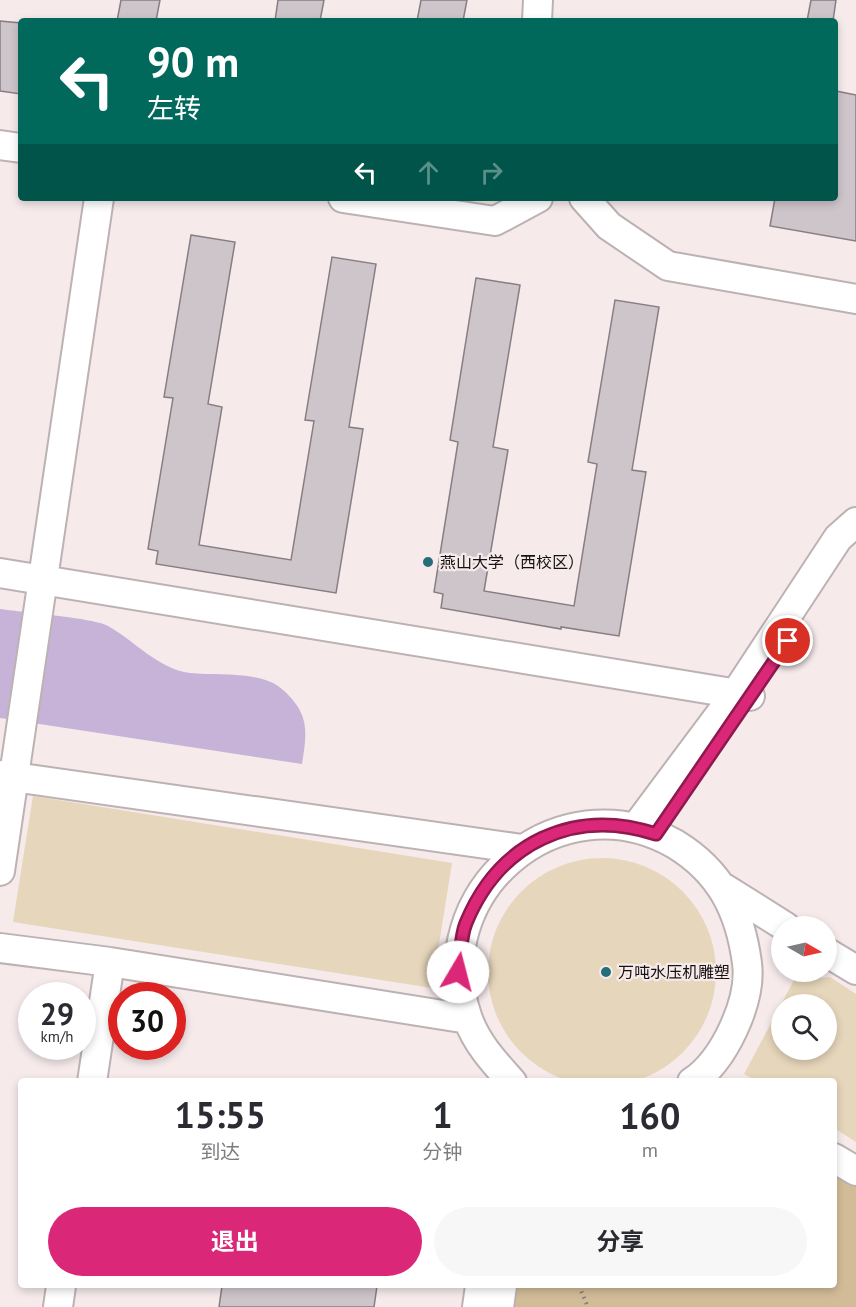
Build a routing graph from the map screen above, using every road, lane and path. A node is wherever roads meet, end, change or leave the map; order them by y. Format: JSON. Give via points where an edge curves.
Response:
{"nodes":[{"id":1,"x":538,"y":0,"type":"edge"},
{"id":2,"x":537,"y":18,"type":"edge"},
{"id":3,"x":0,"y":145,"type":"edge"},
{"id":4,"x":18,"y":148,"type":"edge"},
{"id":5,"x":99,"y":201,"type":"edge"},
{"id":6,"x":363,"y":201,"type":"edge"},
{"id":7,"x":532,"y":201,"type":"edge"},
{"id":8,"x":588,"y":201,"type":"edge"},
{"id":9,"x":856,"y":299,"type":"edge"},
{"id":10,"x":856,"y":522,"type":"edge"},
{"id":11,"x":856,"y":546,"type":"edge"},
{"id":12,"x":0,"y":573,"type":"edge"},
{"id":13,"x":43,"y":580,"type":"junction"},
{"id":14,"x":743,"y":694,"type":"junction"},
{"id":15,"x":7,"y":776,"type":"edge"},
{"id":16,"x":646,"y":830,"type":"junction"},
{"id":17,"x":522,"y":849,"type":"junction"},
{"id":18,"x":0,"y":870,"type":"edge"},
{"id":19,"x":724,"y":888,"type":"junction"},
{"id":20,"x":771,"y":918,"type":"edge"},
{"id":21,"x":0,"y":948,"type":"edge"},
{"id":22,"x":837,"y":959,"type":"edge"},
{"id":23,"x":110,"y":963,"type":"junction"},
{"id":24,"x":856,"y":970,"type":"edge"},
{"id":25,"x":468,"y":1019,"type":"junction"},
{"id":26,"x":93,"y":1078,"type":"edge"},
{"id":27,"x":508,"y":1078,"type":"edge"},
{"id":28,"x":701,"y":1078,"type":"edge"},
{"id":29,"x":837,"y":1160,"type":"edge"},
{"id":30,"x":856,"y":1171,"type":"edge"},
{"id":31,"x":61,"y":1288,"type":"edge"},
{"id":32,"x":480,"y":1288,"type":"edge"},
{"id":33,"x":502,"y":1288,"type":"edge"},
{"id":34,"x":580,"y":1288,"type":"edge"},
{"id":35,"x":58,"y":1307,"type":"edge"},
{"id":36,"x":477,"y":1307,"type":"edge"},
{"id":37,"x":499,"y":1307,"type":"edge"},
{"id":38,"x":588,"y":1307,"type":"edge"}],
"edges":[{"from":1,"to":2,"type":"street"},
{"from":3,"to":4,"type":"street"},
{"from":5,"to":13,"type":"street"},
{"from":6,"to":7,"type":"street","via":[[495,221]]},
{"from":8,"to":9,"type":"street","via":[[609,226],[668,266]]},
{"from":10,"to":14,"type":"street","via":[[838,538]]},
{"from":11,"to":14,"type":"street"},
{"from":12,"to":13,"type":"street"},
{"from":13,"to":14,"type":"street"},
{"from":13,"to":15,"type":"street"},
{"from":14,"to":16,"type":"street"},
{"from":15,"to":17,"type":"street"},
{"from":15,"to":18,"type":"street"},
{"from":16,"to":17,"type":"street","via":[[597,824],[557,831]]},
{"from":16,"to":19,"type":"street","via":[[694,856]]},
{"from":17,"to":25,"type":"street","via":[[487,882],[465,925],[458,972]]},
{"from":19,"to":20,"type":"street"},
{"from":19,"to":28,"type":"street","via":[[741,926],[746,956],[742,1008],[725,1046]]},
{"from":21,"to":23,"type":"street"},
{"from":22,"to":24,"type":"street"},
{"from":23,"to":25,"type":"street"},
{"from":23,"to":26,"type":"street"},
{"from":25,"to":27,"type":"street","via":[[486,1053]]},
{"from":29,"to":30,"type":"street"},
{"from":31,"to":35,"type":"street"},
{"from":32,"to":36,"type":"street"},
{"from":33,"to":37,"type":"street"},
{"from":34,"to":38,"type":"path"}]}
